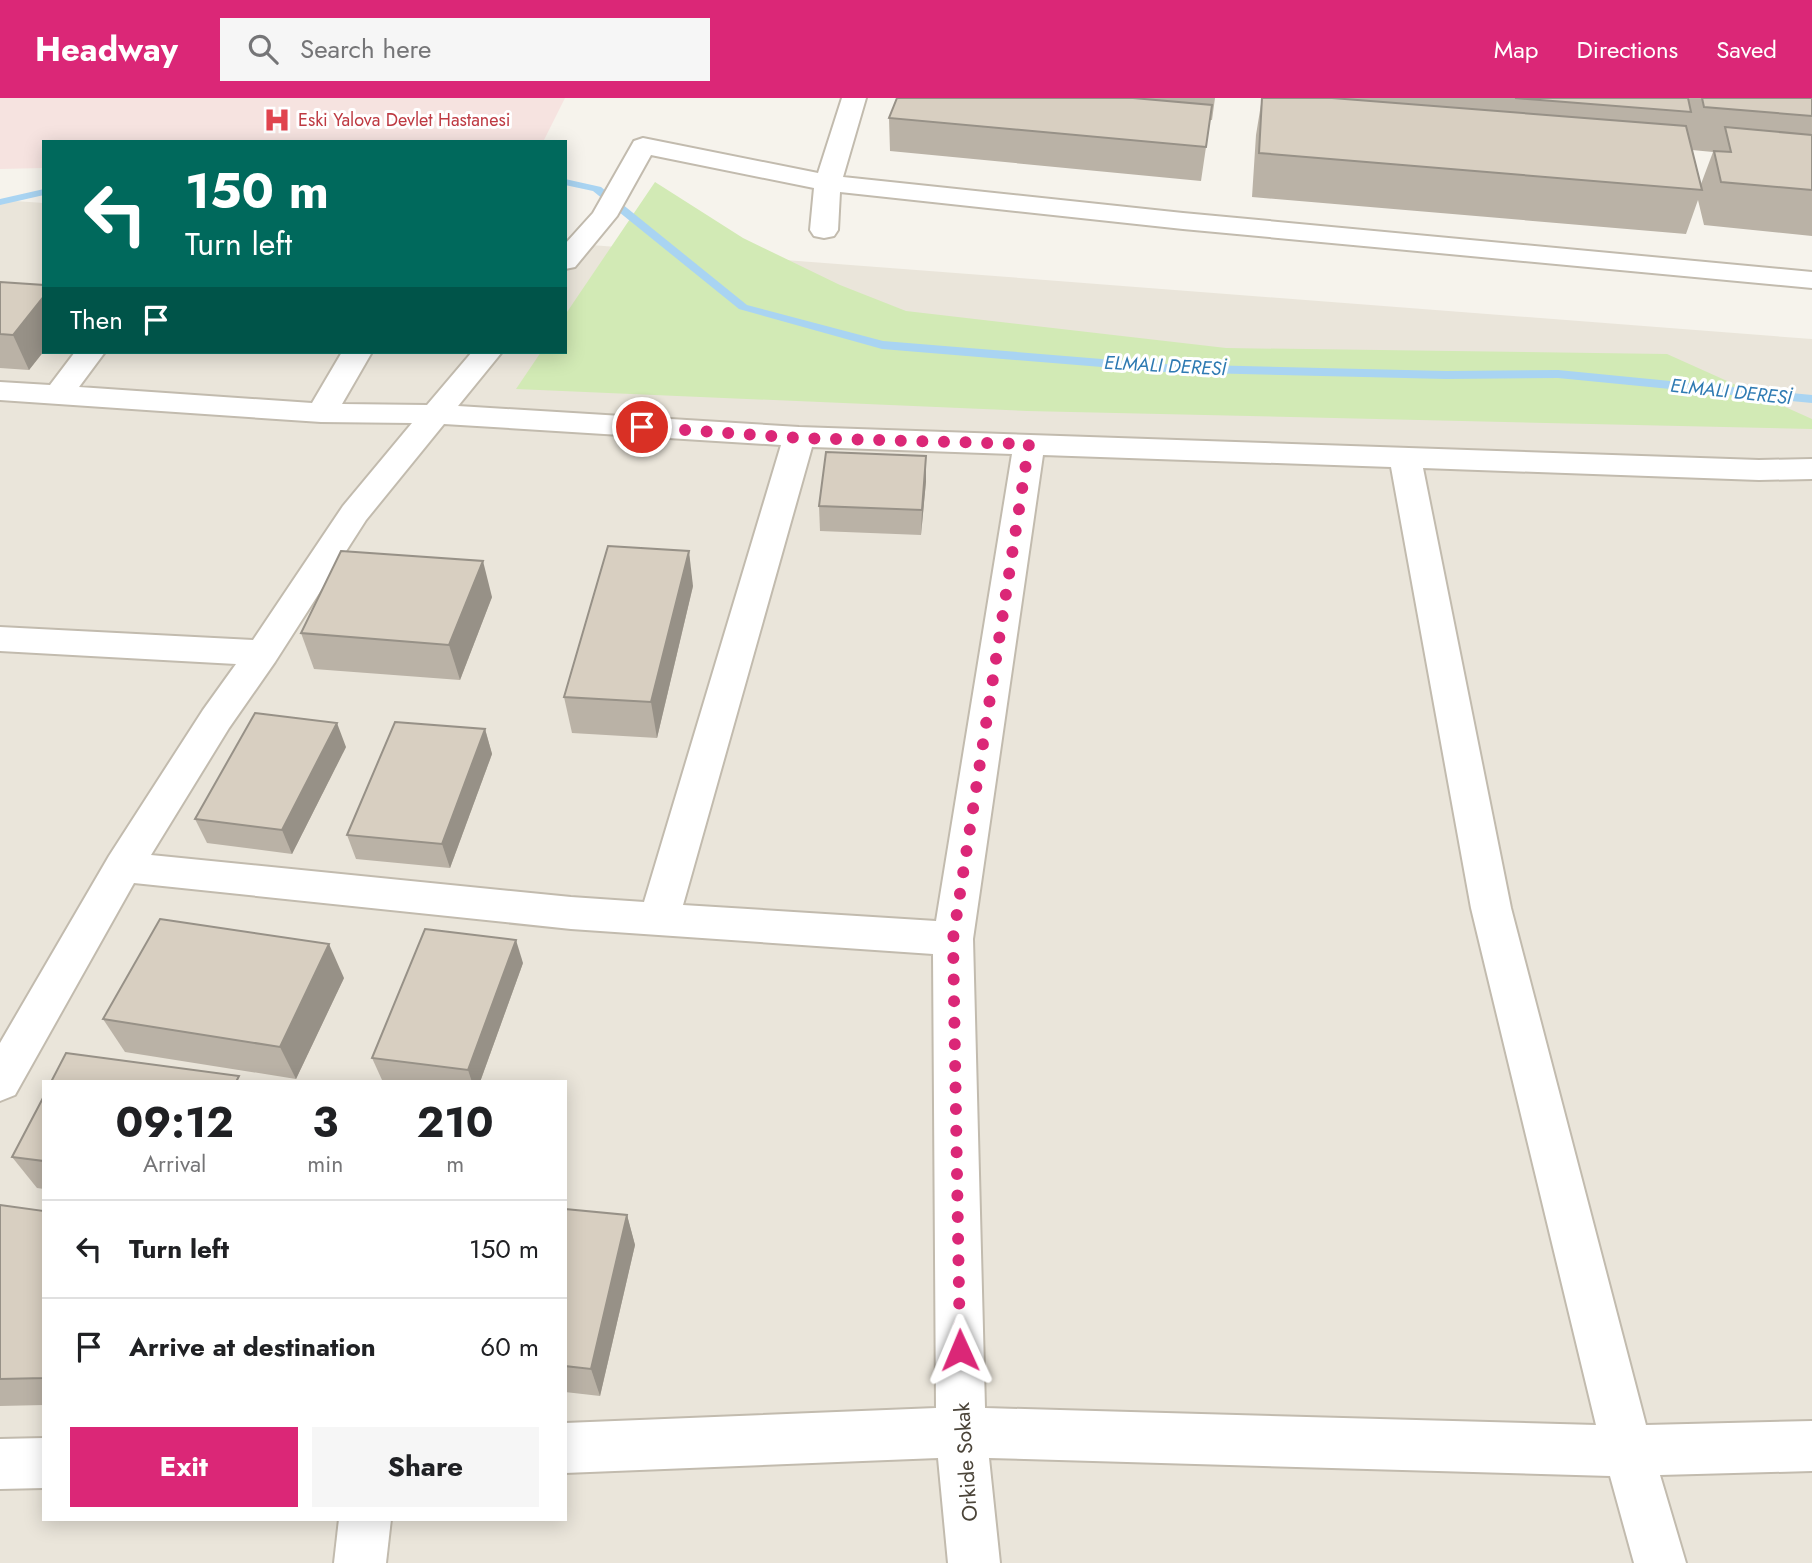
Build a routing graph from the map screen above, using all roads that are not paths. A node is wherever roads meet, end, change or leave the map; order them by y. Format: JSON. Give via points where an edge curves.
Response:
{"nodes":[{"id":1,"x":854,"y":98,"type":"edge"},
{"id":2,"x":828,"y":183,"type":"junction"},
{"id":3,"x":824,"y":230,"type":"dead end"},
{"id":4,"x":567,"y":259,"type":"edge"},
{"id":5,"x":1812,"y":280,"type":"edge"},
{"id":6,"x":89,"y":354,"type":"edge"},
{"id":7,"x":356,"y":354,"type":"edge"},
{"id":8,"x":485,"y":354,"type":"edge"},
{"id":9,"x":0,"y":391,"type":"edge"},
{"id":10,"x":58,"y":395,"type":"junction"},
{"id":11,"x":321,"y":413,"type":"junction"},
{"id":12,"x":434,"y":414,"type":"junction"},
{"id":13,"x":799,"y":438,"type":"junction"},
{"id":14,"x":1029,"y":444,"type":"junction"},
{"id":15,"x":1405,"y":457,"type":"junction"},
{"id":16,"x":1812,"y":468,"type":"edge"},
{"id":17,"x":0,"y":639,"type":"edge"},
{"id":18,"x":263,"y":653,"type":"junction"},
{"id":19,"x":123,"y":867,"type":"junction"},
{"id":20,"x":659,"y":920,"type":"junction"},
{"id":21,"x":953,"y":939,"type":"junction"},
{"id":22,"x":0,"y":1082,"type":"edge"},
{"id":23,"x":961,"y":1432,"type":"junction"},
{"id":24,"x":1812,"y":1446,"type":"edge"},
{"id":25,"x":567,"y":1448,"type":"edge"},
{"id":26,"x":1628,"y":1451,"type":"junction"},
{"id":27,"x":42,"y":1463,"type":"edge"},
{"id":28,"x":0,"y":1464,"type":"edge"},
{"id":29,"x":365,"y":1521,"type":"edge"},
{"id":30,"x":360,"y":1563,"type":"edge"},
{"id":31,"x":974,"y":1563,"type":"edge"},
{"id":32,"x":1660,"y":1563,"type":"edge"}],
"edges":[{"from":1,"to":2,"type":"street"},
{"from":2,"to":3,"type":"street"},
{"from":2,"to":4,"type":"street","via":[[643,146],[604,216]]},
{"from":2,"to":5,"type":"street"},
{"from":6,"to":10,"type":"street"},
{"from":7,"to":11,"type":"street"},
{"from":8,"to":12,"type":"street"},
{"from":9,"to":10,"type":"street"},
{"from":10,"to":11,"type":"street"},
{"from":11,"to":12,"type":"street"},
{"from":12,"to":13,"type":"street"},
{"from":12,"to":18,"type":"street","via":[[354,513]]},
{"from":13,"to":14,"type":"street"},
{"from":13,"to":20,"type":"street"},
{"from":14,"to":15,"type":"street"},
{"from":14,"to":21,"type":"street","name":"Orkide Sokak"},
{"from":15,"to":16,"type":"street"},
{"from":15,"to":26,"type":"street","via":[[1492,908]]},
{"from":17,"to":18,"type":"street"},
{"from":18,"to":19,"type":"street"},
{"from":19,"to":20,"type":"street"},
{"from":19,"to":22,"type":"street"},
{"from":20,"to":21,"type":"street"},
{"from":21,"to":23,"type":"street","name":"Orkide Sokak"},
{"from":23,"to":25,"type":"street"},
{"from":23,"to":26,"type":"street"},
{"from":23,"to":31,"type":"street","name":"Orkide Sokak"},
{"from":24,"to":26,"type":"street"},
{"from":26,"to":32,"type":"street"},
{"from":27,"to":28,"type":"street"},
{"from":29,"to":30,"type":"street"}]}
